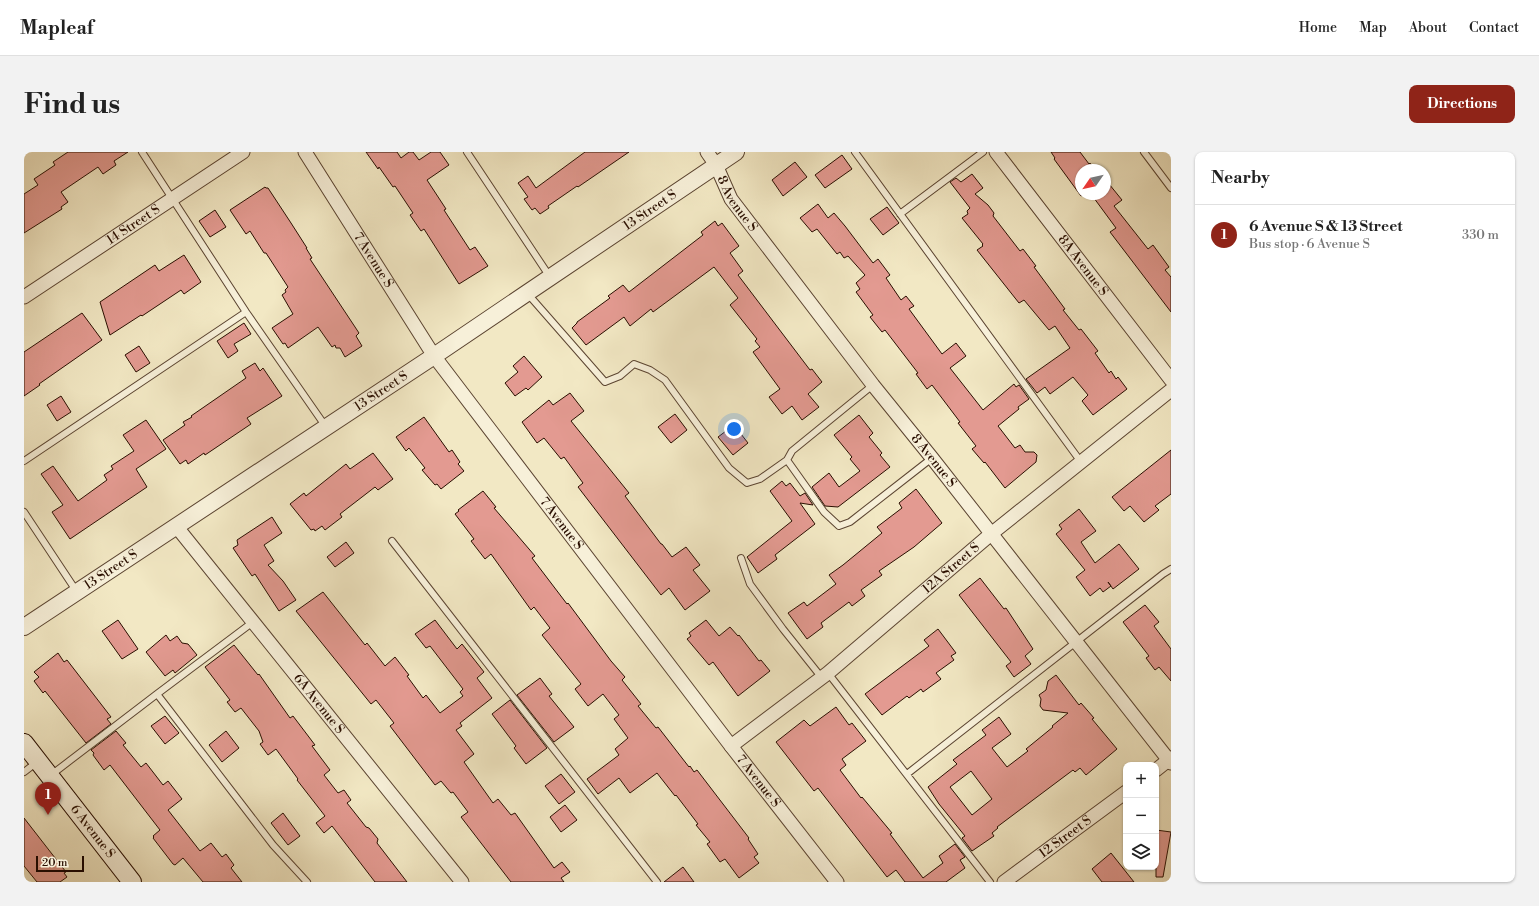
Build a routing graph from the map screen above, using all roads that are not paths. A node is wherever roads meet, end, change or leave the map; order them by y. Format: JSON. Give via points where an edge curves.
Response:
{"nodes":[{"id":1,"x":142,"y":152,"type":"edge"},
{"id":2,"x":243,"y":152,"type":"edge"},
{"id":3,"x":305,"y":152,"type":"edge"},
{"id":4,"x":707,"y":152,"type":"edge"},
{"id":5,"x":736,"y":152,"type":"edge"},
{"id":6,"x":855,"y":152,"type":"edge"},
{"id":7,"x":983,"y":152,"type":"edge"},
{"id":8,"x":996,"y":152,"type":"edge"},
{"id":9,"x":1144,"y":152,"type":"edge"},
{"id":10,"x":470,"y":153,"type":"edge"},
{"id":11,"x":716,"y":165,"type":"junction"},
{"id":12,"x":1171,"y":188,"type":"edge"},
{"id":13,"x":174,"y":198,"type":"junction"},
{"id":14,"x":900,"y":214,"type":"junction"},
{"id":15,"x":550,"y":277,"type":"junction"},
{"id":16,"x":526,"y":292,"type":"junction"},
{"id":17,"x":24,"y":297,"type":"edge"},
{"id":18,"x":246,"y":312,"type":"junction"},
{"id":19,"x":434,"y":356,"type":"junction"},
{"id":20,"x":1171,"y":380,"type":"edge"},
{"id":21,"x":873,"y":385,"type":"junction"},
{"id":22,"x":1171,"y":390,"type":"edge"},
{"id":23,"x":326,"y":427,"type":"junction"},
{"id":24,"x":932,"y":458,"type":"junction"},
{"id":25,"x":786,"y":460,"type":"junction"},
{"id":26,"x":24,"y":461,"type":"edge"},
{"id":27,"x":1081,"y":462,"type":"junction"},
{"id":28,"x":24,"y":512,"type":"edge"},
{"id":29,"x":176,"y":526,"type":"junction"},
{"id":30,"x":991,"y":534,"type":"junction"},
{"id":31,"x":392,"y":541,"type":"dead end"},
{"id":32,"x":741,"y":558,"type":"dead end"},
{"id":33,"x":1171,"y":569,"type":"edge"},
{"id":34,"x":77,"y":592,"type":"junction"},
{"id":35,"x":253,"y":622,"type":"junction"},
{"id":36,"x":24,"y":627,"type":"edge"},
{"id":37,"x":1075,"y":642,"type":"junction"},
{"id":38,"x":825,"y":676,"type":"junction"},
{"id":39,"x":156,"y":694,"type":"junction"},
{"id":40,"x":24,"y":743,"type":"edge"},
{"id":41,"x":731,"y":746,"type":"junction"},
{"id":42,"x":1170,"y":761,"type":"edge"},
{"id":43,"x":31,"y":766,"type":"edge"},
{"id":44,"x":1159,"y":768,"type":"edge"},
{"id":45,"x":906,"y":774,"type":"junction"},
{"id":46,"x":50,"y":776,"type":"junction"},
{"id":47,"x":1123,"y":794,"type":"edge"},
{"id":48,"x":132,"y":882,"type":"edge"},
{"id":49,"x":307,"y":882,"type":"edge"},
{"id":50,"x":462,"y":882,"type":"edge"},
{"id":51,"x":657,"y":882,"type":"edge"},
{"id":52,"x":837,"y":882,"type":"edge"},
{"id":53,"x":990,"y":882,"type":"edge"},
{"id":54,"x":1004,"y":882,"type":"edge"}],
"edges":[{"from":1,"to":13,"type":"lane"},
{"from":2,"to":13,"type":"street","name":"14 Street S"},
{"from":3,"to":19,"type":"street","name":"7 Avenue S"},
{"from":4,"to":11,"type":"street","name":"8 Avenue S"},
{"from":5,"to":11,"type":"street","name":"13 Street S"},
{"from":6,"to":14,"type":"lane"},
{"from":7,"to":14,"type":"lane"},
{"from":8,"to":20,"type":"street","name":"8A Avenue S"},
{"from":9,"to":12,"type":"lane"},
{"from":10,"to":15,"type":"lane"},
{"from":11,"to":15,"type":"street","name":"13 Street S"},
{"from":11,"to":21,"type":"street","name":"8 Avenue S","via":[[731,199]]},
{"from":13,"to":17,"type":"street","name":"14 Street S"},
{"from":13,"to":18,"type":"lane"},
{"from":14,"to":27,"type":"lane"},
{"from":15,"to":16,"type":"street","name":"13 Street S"},
{"from":16,"to":19,"type":"street","name":"13 Street S"},
{"from":16,"to":25,"type":"lane","via":[[605,382],[620,376],[634,364],[650,370],[665,380],[729,468],[747,483],[760,479]]},
{"from":18,"to":23,"type":"lane"},
{"from":18,"to":26,"type":"lane"},
{"from":19,"to":23,"type":"street","name":"13 Street S"},
{"from":19,"to":41,"type":"street","name":"7 Avenue S"},
{"from":21,"to":24,"type":"street","name":"8 Avenue S"},
{"from":21,"to":25,"type":"lane","via":[[792,451]]},
{"from":22,"to":27,"type":"street","name":"12A Street S"},
{"from":23,"to":29,"type":"street","name":"13 Street S"},
{"from":24,"to":25,"type":"lane","via":[[850,522],[839,526],[824,512]]},
{"from":24,"to":30,"type":"street","name":"8 Avenue S"},
{"from":27,"to":30,"type":"street","name":"12A Street S"},
{"from":28,"to":34,"type":"lane"},
{"from":29,"to":34,"type":"street","name":"13 Street S"},
{"from":29,"to":35,"type":"street","name":"6A Avenue S"},
{"from":30,"to":37,"type":"street","name":"8 Avenue S"},
{"from":30,"to":38,"type":"street","name":"12A Street S"},
{"from":31,"to":51,"type":"lane"},
{"from":32,"to":38,"type":"lane","via":[[750,584],[782,629]]},
{"from":33,"to":37,"type":"lane"},
{"from":34,"to":36,"type":"street","name":"13 Street S"},
{"from":35,"to":39,"type":"lane"},
{"from":35,"to":50,"type":"street","name":"6A Avenue S"},
{"from":37,"to":42,"type":"street","name":"8 Avenue S"},
{"from":37,"to":45,"type":"lane"},
{"from":38,"to":41,"type":"street","name":"12A Street S"},
{"from":38,"to":45,"type":"lane"},
{"from":39,"to":46,"type":"lane"},
{"from":39,"to":49,"type":"lane","via":[[273,845]]},
{"from":40,"to":43,"type":"main road","name":"6 Avenue S"},
{"from":41,"to":52,"type":"street","name":"7 Avenue S"},
{"from":42,"to":44,"type":"street"},
{"from":43,"to":46,"type":"main road","name":"6 Avenue S"},
{"from":45,"to":53,"type":"lane"},
{"from":46,"to":48,"type":"main road","name":"6 Avenue S"},
{"from":47,"to":54,"type":"street","name":"12 Street S"}]}
